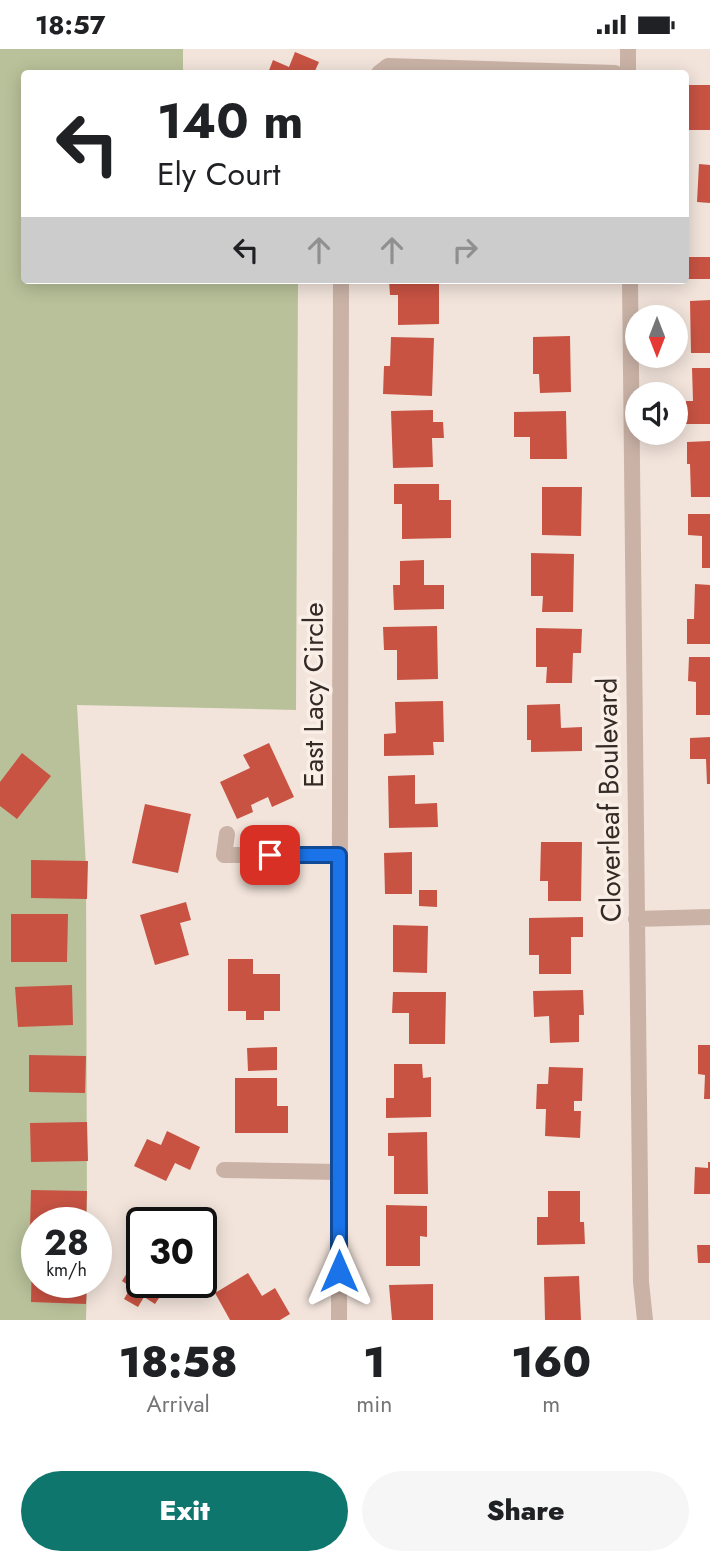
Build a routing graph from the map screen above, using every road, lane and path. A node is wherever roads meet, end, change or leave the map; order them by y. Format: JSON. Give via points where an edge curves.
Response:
{"nodes":[{"id":1,"x":628,"y":49,"type":"edge"},
{"id":2,"x":383,"y":70,"type":"edge"},
{"id":3,"x":518,"y":70,"type":"edge"},
{"id":4,"x":628,"y":70,"type":"edge"},
{"id":5,"x":341,"y":284,"type":"edge"},
{"id":6,"x":630,"y":284,"type":"edge"},
{"id":7,"x":227,"y":834,"type":"dead end"},
{"id":8,"x":339,"y":855,"type":"junction"},
{"id":9,"x":710,"y":917,"type":"edge"},
{"id":10,"x":636,"y":919,"type":"junction"},
{"id":11,"x":224,"y":1170,"type":"dead end"},
{"id":12,"x":339,"y":1172,"type":"junction"},
{"id":13,"x":339,"y":1320,"type":"edge"},
{"id":14,"x":645,"y":1320,"type":"edge"}],
"edges":[{"from":1,"to":4,"type":"street"},
{"from":2,"to":3,"type":"street","via":[[388,66]]},
{"from":5,"to":8,"type":"street","name":"East Lacy Circle"},
{"from":6,"to":10,"type":"street","name":"Cloverleaf Boulevard"},
{"from":7,"to":8,"type":"street","via":[[224,855]]},
{"from":8,"to":12,"type":"street","name":"East Lacy Circle"},
{"from":9,"to":10,"type":"street"},
{"from":10,"to":14,"type":"street","name":"Cloverleaf Boulevard"},
{"from":11,"to":12,"type":"street"},
{"from":12,"to":13,"type":"street","name":"East Lacy Circle"}]}
